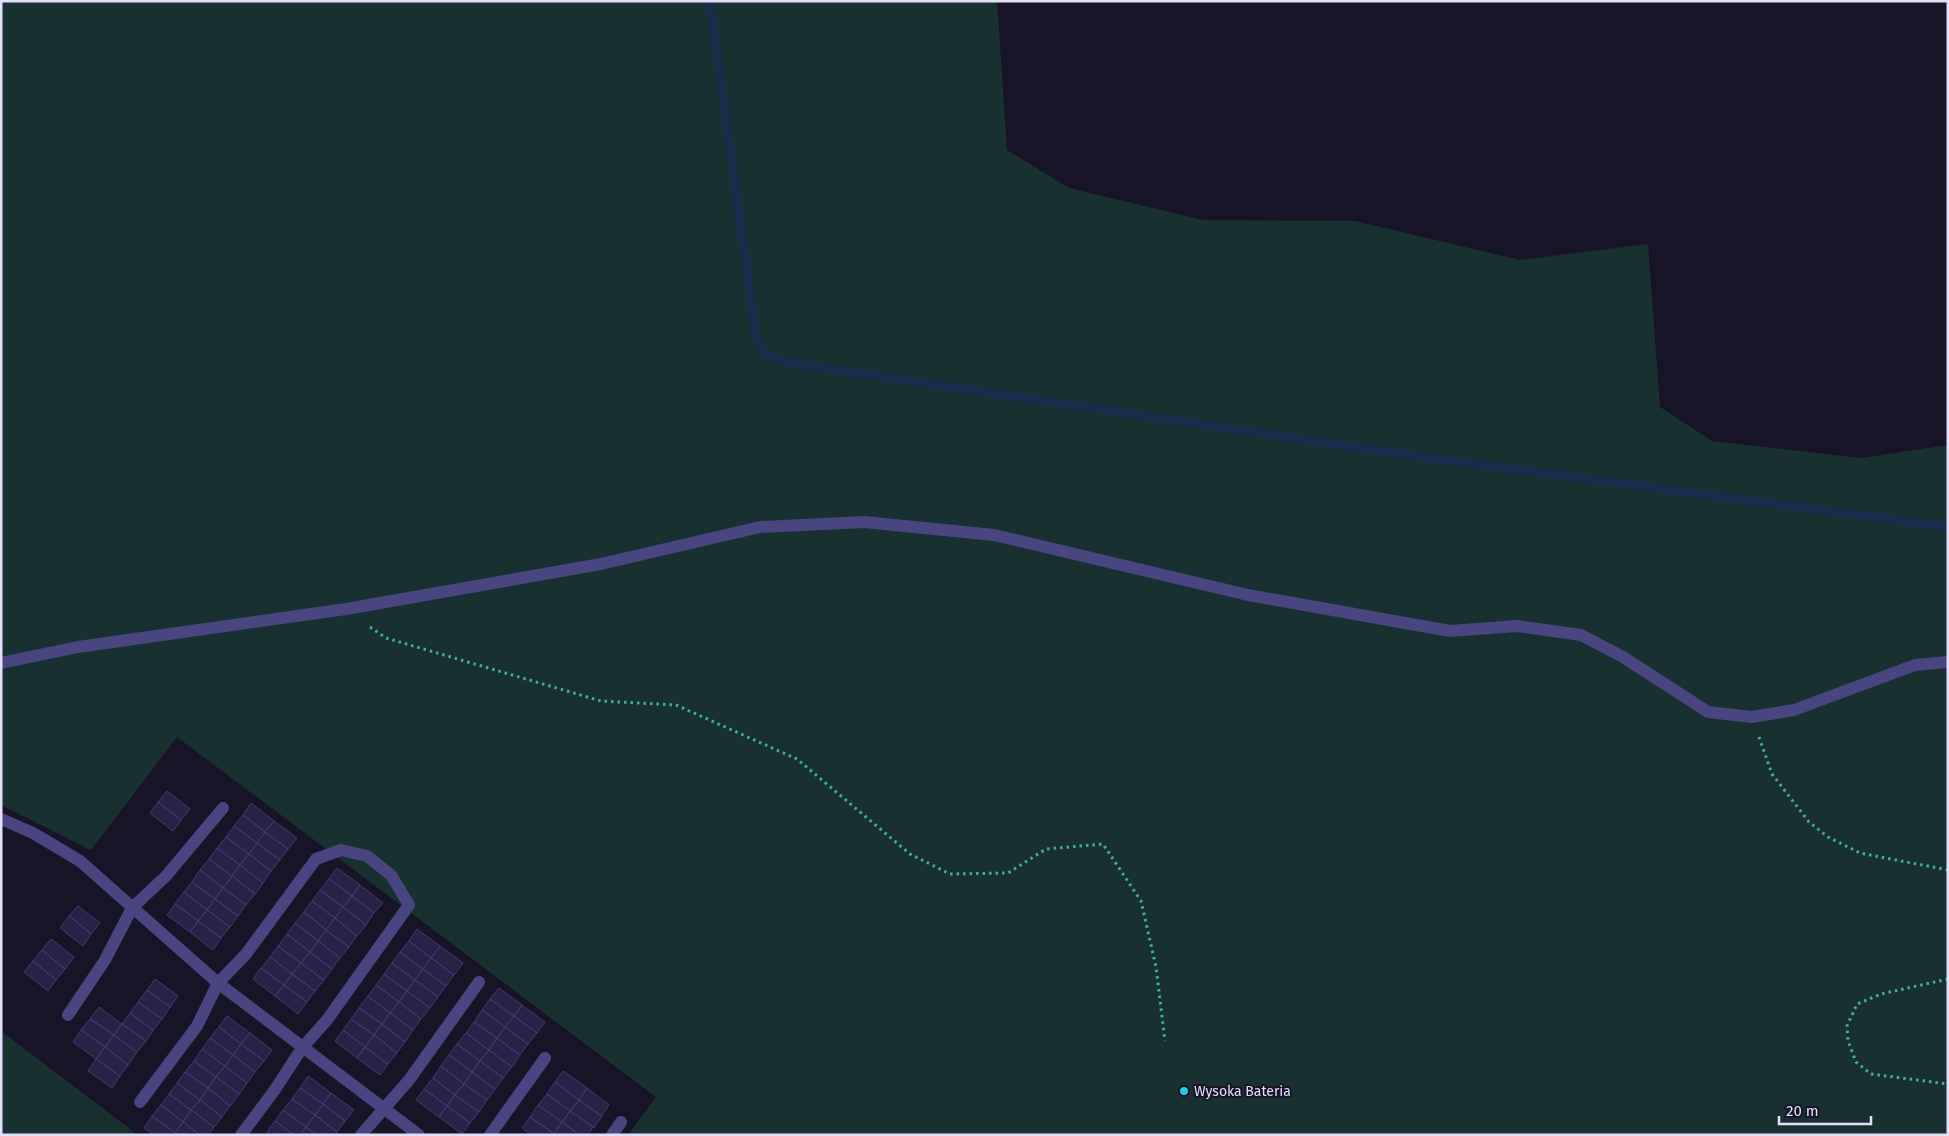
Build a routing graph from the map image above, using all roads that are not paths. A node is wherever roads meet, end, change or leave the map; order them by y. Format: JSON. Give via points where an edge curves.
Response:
{"nodes":[{"id":1,"x":1948,"y":662,"type":"edge"},
{"id":2,"x":1,"y":663,"type":"edge"},
{"id":3,"x":223,"y":808,"type":"dead end"},
{"id":4,"x":1,"y":819,"type":"edge"},
{"id":5,"x":132,"y":908,"type":"junction"},
{"id":6,"x":479,"y":982,"type":"dead end"},
{"id":7,"x":218,"y":983,"type":"junction"},
{"id":8,"x":68,"y":1015,"type":"dead end"},
{"id":9,"x":302,"y":1048,"type":"junction"},
{"id":10,"x":545,"y":1058,"type":"dead end"},
{"id":11,"x":140,"y":1102,"type":"dead end"},
{"id":12,"x":383,"y":1108,"type":"junction"},
{"id":13,"x":621,"y":1122,"type":"dead end"},
{"id":14,"x":241,"y":1135,"type":"edge"},
{"id":15,"x":361,"y":1135,"type":"edge"},
{"id":16,"x":419,"y":1135,"type":"edge"},
{"id":17,"x":490,"y":1135,"type":"edge"},
{"id":18,"x":612,"y":1135,"type":"edge"}],
"edges":[{"from":1,"to":2,"type":"street","via":[[1915,666],[1794,710],[1752,717],[1708,712],[1623,657],[1581,635],[1517,626],[1450,632],[1248,596],[994,535],[864,522],[760,527],[601,564],[346,608],[78,647]]},
{"from":3,"to":5,"type":"street","via":[[166,876]]},
{"from":4,"to":5,"type":"street","via":[[33,833],[80,861]]},
{"from":5,"to":7,"type":"street"},
{"from":5,"to":8,"type":"street","via":[[105,960]]},
{"from":6,"to":12,"type":"street","via":[[409,1080]]},
{"from":7,"to":9,"type":"street"},
{"from":7,"to":9,"type":"street","via":[[246,954],[316,859],[341,850],[367,856],[391,875],[409,905],[327,1020]]},
{"from":7,"to":11,"type":"street","via":[[197,1026]]},
{"from":9,"to":12,"type":"street"},
{"from":9,"to":14,"type":"street"},
{"from":10,"to":17,"type":"street"},
{"from":12,"to":15,"type":"street"},
{"from":12,"to":16,"type":"street"},
{"from":13,"to":18,"type":"street"}]}
